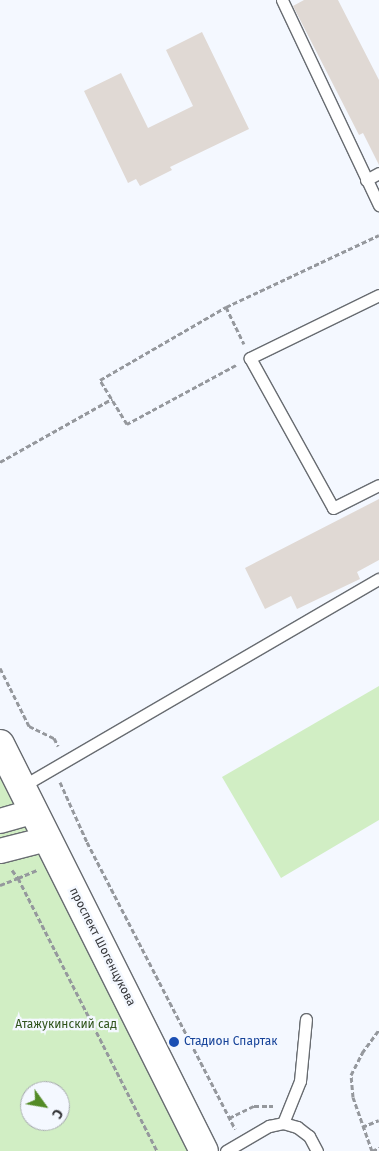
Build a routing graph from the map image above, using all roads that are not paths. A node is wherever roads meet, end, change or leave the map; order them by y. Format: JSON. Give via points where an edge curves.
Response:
{"nodes":[{"id":1,"x":282,"y":0,"type":"edge"},
{"id":2,"x":379,"y":173,"type":"edge"},
{"id":3,"x":366,"y":180,"type":"junction"},
{"id":4,"x":379,"y":205,"type":"edge"},
{"id":5,"x":379,"y":295,"type":"edge"},
{"id":6,"x":379,"y":485,"type":"edge"},
{"id":7,"x":379,"y":580,"type":"edge"},
{"id":8,"x":0,"y":744,"type":"edge"},
{"id":9,"x":22,"y":787,"type":"junction"},
{"id":10,"x":34,"y":811,"type":"junction"},
{"id":11,"x":0,"y":821,"type":"edge"},
{"id":12,"x":47,"y":838,"type":"junction"},
{"id":13,"x":4,"y":858,"type":"edge"},
{"id":14,"x":306,"y":1019,"type":"dead end"},
{"id":15,"x":283,"y":1124,"type":"junction"},
{"id":16,"x":204,"y":1151,"type":"edge"},
{"id":17,"x":226,"y":1151,"type":"edge"},
{"id":18,"x":317,"y":1151,"type":"edge"}],
"edges":[{"from":1,"to":3,"type":"lane"},
{"from":2,"to":3,"type":"lane"},
{"from":3,"to":4,"type":"lane"},
{"from":5,"to":6,"type":"lane","via":[[250,358],[333,508]]},
{"from":7,"to":9,"type":"lane"},
{"from":8,"to":9,"type":"street","name":"проспект Шогенцукова"},
{"from":9,"to":10,"type":"street","name":"проспект Шогенцукова"},
{"from":10,"to":11,"type":"street"},
{"from":10,"to":12,"type":"street","name":"проспект Шогенцукова"},
{"from":12,"to":13,"type":"street"},
{"from":12,"to":16,"type":"street","name":"проспект Шогенцукова"},
{"from":14,"to":15,"type":"lane","via":[[300,1081]]},
{"from":15,"to":17,"type":"lane","via":[[269,1126]]},
{"from":15,"to":18,"type":"lane","via":[[297,1127],[309,1136]]}]}
